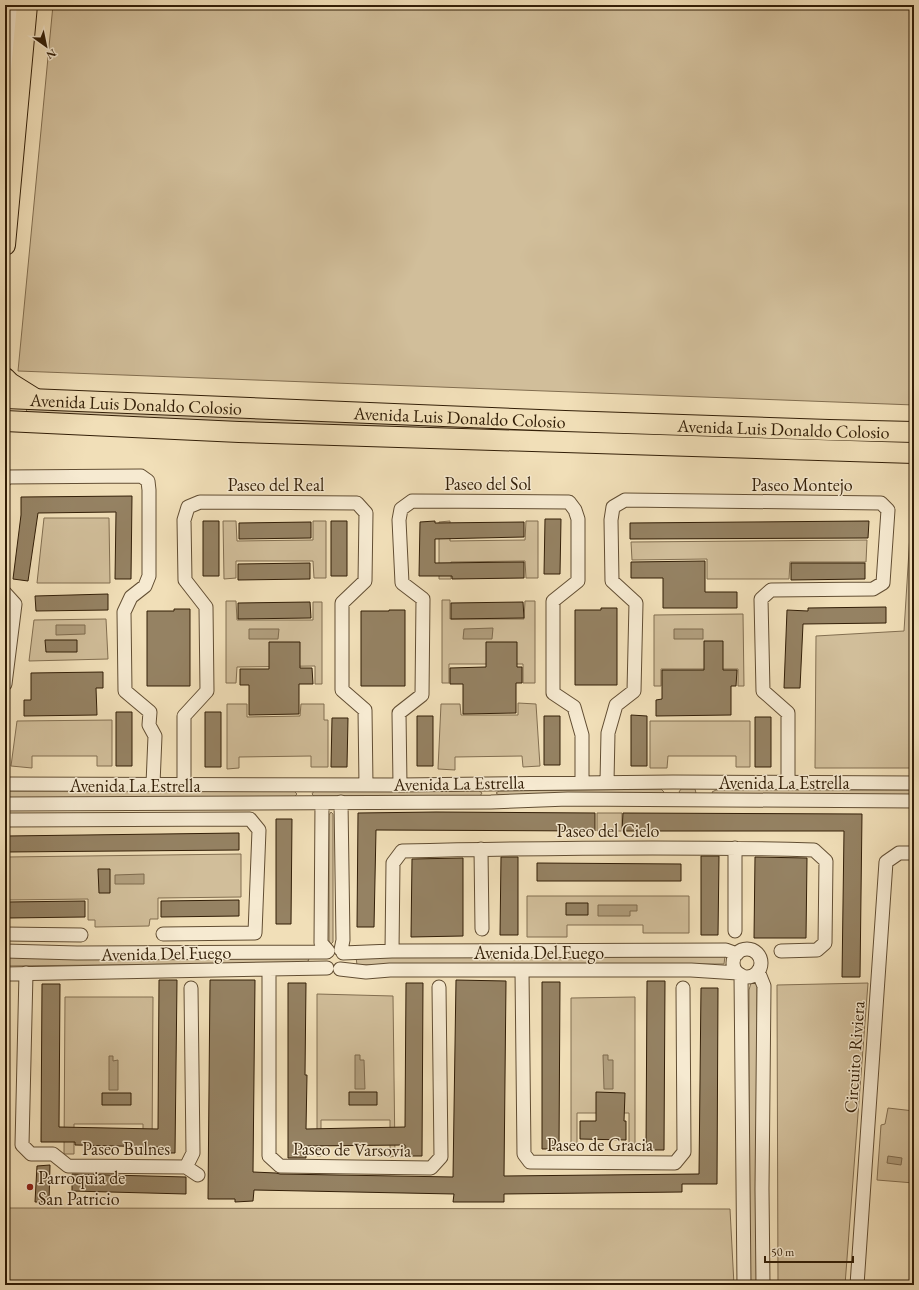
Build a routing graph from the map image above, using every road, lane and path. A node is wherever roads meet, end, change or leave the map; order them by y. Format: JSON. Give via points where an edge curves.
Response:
{"nodes":[{"id":1,"x":16,"y":5,"type":"edge"},
{"id":2,"x":27,"y":5,"type":"edge"},
{"id":3,"x":5,"y":97,"type":"edge"},
{"id":4,"x":5,"y":245,"type":"edge"},
{"id":5,"x":5,"y":378,"type":"edge"},
{"id":6,"x":5,"y":398,"type":"edge"},
{"id":7,"x":36,"y":399,"type":"junction"},
{"id":8,"x":5,"y":420,"type":"edge"},
{"id":9,"x":39,"y":422,"type":"junction"},
{"id":10,"x":5,"y":430,"type":"edge"},
{"id":11,"x":914,"y":432,"type":"edge"},
{"id":12,"x":914,"y":453,"type":"edge"},
{"id":13,"x":5,"y":480,"type":"edge"},
{"id":14,"x":5,"y":593,"type":"edge"},
{"id":15,"x":5,"y":684,"type":"edge"},
{"id":16,"x":788,"y":776,"type":"junction"},
{"id":17,"x":154,"y":779,"type":"junction"},
{"id":18,"x":184,"y":779,"type":"junction"},
{"id":19,"x":607,"y":782,"type":"junction"},
{"id":20,"x":673,"y":782,"type":"junction"},
{"id":21,"x":705,"y":782,"type":"junction"},
{"id":22,"x":582,"y":783,"type":"junction"},
{"id":23,"x":914,"y":783,"type":"edge"},
{"id":24,"x":5,"y":784,"type":"edge"},
{"id":25,"x":304,"y":784,"type":"junction"},
{"id":26,"x":491,"y":784,"type":"junction"},
{"id":27,"x":366,"y":785,"type":"junction"},
{"id":28,"x":400,"y":785,"type":"junction"},
{"id":29,"x":673,"y":799,"type":"junction"},
{"id":30,"x":704,"y":799,"type":"junction"},
{"id":31,"x":914,"y":801,"type":"edge"},
{"id":32,"x":303,"y":802,"type":"junction"},
{"id":33,"x":341,"y":802,"type":"junction"},
{"id":34,"x":491,"y":802,"type":"junction"},
{"id":35,"x":322,"y":803,"type":"junction"},
{"id":36,"x":5,"y":804,"type":"edge"},
{"id":37,"x":5,"y":820,"type":"edge"},
{"id":38,"x":735,"y":848,"type":"junction"},
{"id":39,"x":481,"y":849,"type":"junction"},
{"id":40,"x":914,"y":853,"type":"edge"},
{"id":41,"x":482,"y":929,"type":"dead end"},
{"id":42,"x":735,"y":931,"type":"dead end"},
{"id":43,"x":5,"y":934,"type":"edge"},
{"id":44,"x":162,"y":934,"type":"dead end"},
{"id":45,"x":81,"y":935,"type":"dead end"},
{"id":46,"x":392,"y":946,"type":"junction"},
{"id":47,"x":5,"y":951,"type":"edge"},
{"id":48,"x":781,"y":951,"type":"dead end"},
{"id":49,"x":335,"y":952,"type":"junction"},
{"id":50,"x":737,"y":954,"type":"junction"},
{"id":51,"x":334,"y":969,"type":"junction"},
{"id":52,"x":758,"y":971,"type":"junction"},
{"id":53,"x":5,"y":974,"type":"edge"},
{"id":54,"x":740,"y":974,"type":"junction"},
{"id":55,"x":268,"y":975,"type":"junction"},
{"id":56,"x":522,"y":976,"type":"junction"},
{"id":57,"x":26,"y":977,"type":"junction"},
{"id":58,"x":439,"y":987,"type":"dead end"},
{"id":59,"x":191,"y":988,"type":"dead end"},
{"id":60,"x":683,"y":988,"type":"dead end"},
{"id":61,"x":186,"y":1167,"type":"junction"},
{"id":62,"x":198,"y":1175,"type":"dead end"},
{"id":63,"x":744,"y":1285,"type":"edge"},
{"id":64,"x":763,"y":1285,"type":"edge"},
{"id":65,"x":857,"y":1285,"type":"edge"}],
"edges":[{"from":1,"to":3,"type":"main road"},
{"from":2,"to":4,"type":"main road"},
{"from":5,"to":7,"type":"main road"},
{"from":6,"to":7,"type":"main road","name":"Avenida Luis Donaldo Colosio"},
{"from":7,"to":11,"type":"main road","name":"Avenida Luis Donaldo Colosio","via":[[565,421]]},
{"from":8,"to":9,"type":"main road","name":"Avenida Luis Donaldo Colosio"},
{"from":9,"to":10,"type":"main road"},
{"from":9,"to":12,"type":"main road","name":"Avenida Luis Donaldo Colosio","via":[[247,432]]},
{"from":13,"to":17,"type":"street","via":[[6,477],[141,476],[148,481],[149,576],[145,586],[131,597],[124,612],[124,691],[150,712],[149,725],[155,736]]},
{"from":14,"to":15,"type":"street","via":[[15,604]]},
{"from":16,"to":19,"type":"street","name":"Paseo Montejo","via":[[788,713],[763,691],[761,599],[770,590],[873,590],[883,583],[888,510],[881,503],[625,500],[613,507],[612,581],[636,604],[634,690],[616,705],[608,733]]},
{"from":16,"to":21,"type":"street","name":"Avenida La Estrella"},
{"from":16,"to":23,"type":"street","name":"Avenida La Estrella"},
{"from":17,"to":18,"type":"street","name":"Avenida La Estrella"},
{"from":17,"to":24,"type":"street","name":"Avenida La Estrella"},
{"from":18,"to":25,"type":"street","name":"Avenida La Estrella"},
{"from":18,"to":27,"type":"street","name":"Paseo del Real","via":[[184,716],[207,691],[206,607],[185,580],[184,520],[188,507],[200,502],[357,503],[366,513],[365,580],[342,603],[342,690],[365,710]]},
{"from":19,"to":20,"type":"street","name":"Avenida La Estrella"},
{"from":19,"to":22,"type":"street","name":"Avenida La Estrella"},
{"from":20,"to":21,"type":"street","name":"Avenida La Estrella"},
{"from":20,"to":29,"type":"street"},
{"from":21,"to":30,"type":"street"},
{"from":22,"to":26,"type":"street","name":"Avenida La Estrella"},
{"from":22,"to":28,"type":"street","name":"Paseo del Sol","via":[[582,735],[574,707],[553,693],[553,602],[578,581],[578,519],[575,510],[569,502],[412,501],[401,509],[399,520],[402,583],[423,599],[422,695],[399,713]]},
{"from":25,"to":27,"type":"street","name":"Avenida La Estrella"},
{"from":25,"to":32,"type":"street"},
{"from":26,"to":28,"type":"street","name":"Avenida La Estrella"},
{"from":26,"to":34,"type":"street"},
{"from":27,"to":28,"type":"street","name":"Avenida La Estrella"},
{"from":29,"to":30,"type":"street","name":"Avenida La Estrella"},
{"from":29,"to":34,"type":"street","name":"Avenida La Estrella"},
{"from":30,"to":31,"type":"street","name":"Avenida La Estrella"},
{"from":32,"to":35,"type":"street","name":"Avenida La Estrella"},
{"from":32,"to":36,"type":"street","name":"Avenida La Estrella"},
{"from":33,"to":34,"type":"street","name":"Avenida La Estrella"},
{"from":33,"to":35,"type":"street","name":"Avenida La Estrella"},
{"from":33,"to":49,"type":"street","via":[[343,940]]},
{"from":35,"to":49,"type":"street","via":[[321,943]]},
{"from":37,"to":44,"type":"street","via":[[250,819],[259,830],[255,933]]},
{"from":38,"to":39,"type":"street","name":"Paseo del Cielo"},
{"from":38,"to":42,"type":"street"},
{"from":38,"to":48,"type":"street","name":"Paseo del Cielo","via":[[814,850],[826,861],[825,943],[817,950]]},
{"from":39,"to":41,"type":"street"},
{"from":39,"to":46,"type":"street","name":"Paseo del Cielo","via":[[402,851],[393,863]]},
{"from":40,"to":65,"type":"street","name":"Circuito Riviera","via":[[899,853],[886,862]]},
{"from":43,"to":45,"type":"street"},
{"from":46,"to":49,"type":"street","name":"Avenida Del Fuego"},
{"from":46,"to":50,"type":"street","name":"Avenida Del Fuego","via":[[726,950]]},
{"from":47,"to":49,"type":"street","name":"Avenida Del Fuego"},
{"from":49,"to":51,"type":"street","via":[[324,959],[324,962]]},
{"from":49,"to":51,"type":"street","via":[[345,956],[345,964]]},
{"from":50,"to":52,"type":"street","via":[[740,950],[754,950],[761,962]]},
{"from":50,"to":54,"type":"street","via":[[733,965]]},
{"from":51,"to":55,"type":"street","name":"Avenida Del Fuego"},
{"from":51,"to":56,"type":"street","name":"Avenida Del Fuego"},
{"from":52,"to":54,"type":"street","via":[[750,976]]},
{"from":52,"to":64,"type":"street","via":[[764,986]]},
{"from":53,"to":57,"type":"street","name":"Avenida Del Fuego"},
{"from":54,"to":56,"type":"street","name":"Avenida Del Fuego","via":[[692,970]]},
{"from":54,"to":63,"type":"street"},
{"from":55,"to":57,"type":"street","name":"Avenida Del Fuego"},
{"from":55,"to":58,"type":"street","name":"Paseo de Varsovia","via":[[269,1156],[280,1166],[431,1168],[441,1157]]},
{"from":56,"to":60,"type":"street","name":"Paseo de Gracia","via":[[524,1154],[530,1162],[675,1162],[684,1152]]},
{"from":57,"to":61,"type":"street","name":"Paseo Bulnes","via":[[22,1146],[31,1154],[53,1154],[68,1166]]},
{"from":59,"to":61,"type":"street","name":"Paseo Bulnes","via":[[193,1153]]},
{"from":61,"to":62,"type":"street","name":"Paseo Bulnes"}]}
